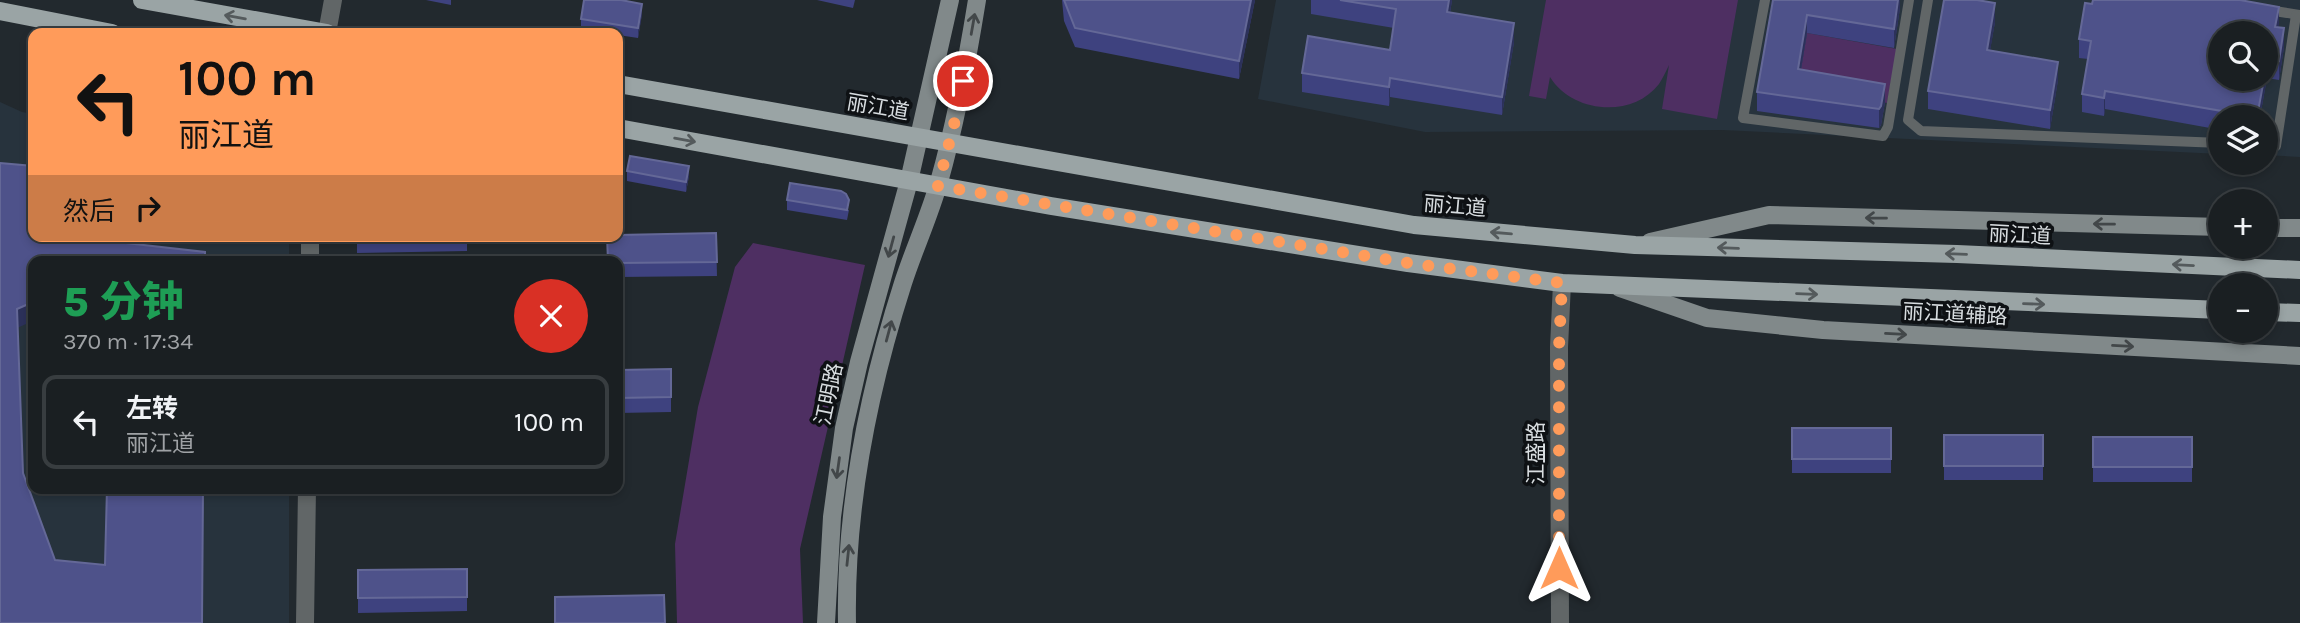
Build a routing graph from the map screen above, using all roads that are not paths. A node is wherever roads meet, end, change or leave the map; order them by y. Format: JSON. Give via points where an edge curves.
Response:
{"nodes":[{"id":1,"x":142,"y":0,"type":"edge"},
{"id":2,"x":333,"y":0,"type":"edge"},
{"id":3,"x":950,"y":0,"type":"edge"},
{"id":4,"x":977,"y":0,"type":"edge"},
{"id":5,"x":1765,"y":0,"type":"edge"},
{"id":6,"x":1909,"y":0,"type":"edge"},
{"id":7,"x":1928,"y":0,"type":"edge"},
{"id":8,"x":2260,"y":8,"type":"edge"},
{"id":9,"x":0,"y":11,"type":"edge"},
{"id":10,"x":2298,"y":15,"type":"edge"},
{"id":11,"x":87,"y":28,"type":"edge"},
{"id":12,"x":299,"y":28,"type":"edge"},
{"id":13,"x":328,"y":28,"type":"edge"},
{"id":14,"x":623,"y":85,"type":"edge"},
{"id":15,"x":623,"y":129,"type":"edge"},
{"id":16,"x":2278,"y":134,"type":"edge"},
{"id":17,"x":919,"y":137,"type":"junction"},
{"id":18,"x":2208,"y":142,"type":"edge"},
{"id":19,"x":950,"y":143,"type":"junction"},
{"id":20,"x":909,"y":181,"type":"junction"},
{"id":21,"x":938,"y":186,"type":"junction"},
{"id":22,"x":2208,"y":226,"type":"edge"},
{"id":23,"x":2278,"y":228,"type":"edge"},
{"id":24,"x":2300,"y":229,"type":"edge"},
{"id":25,"x":1635,"y":245,"type":"junction"},
{"id":26,"x":2300,"y":270,"type":"edge"},
{"id":27,"x":1562,"y":283,"type":"junction"},
{"id":28,"x":1613,"y":286,"type":"junction"},
{"id":29,"x":2208,"y":309,"type":"edge"},
{"id":30,"x":2278,"y":312,"type":"edge"},
{"id":31,"x":2300,"y":313,"type":"edge"},
{"id":32,"x":2300,"y":356,"type":"edge"},
{"id":33,"x":307,"y":494,"type":"edge"},
{"id":34,"x":305,"y":623,"type":"edge"},
{"id":35,"x":826,"y":623,"type":"edge"},
{"id":36,"x":847,"y":623,"type":"edge"},
{"id":37,"x":1560,"y":623,"type":"edge"}],
"edges":[{"from":12,"to":1,"type":"main road","one_way":true},
{"from":2,"to":13,"type":"street"},
{"from":3,"to":17,"type":"street","name":"江明路"},
{"from":19,"to":4,"type":"street","name":"江明路","one_way":true},
{"from":5,"to":6,"type":"lane","via":[[1742,118],[1883,136]]},
{"from":7,"to":18,"type":"lane","via":[[1908,120],[1921,131]]},
{"from":8,"to":10,"type":"lane"},
{"from":9,"to":11,"type":"main road"},
{"from":10,"to":16,"type":"lane"},
{"from":14,"to":17,"type":"main road","name":"丽江道"},
{"from":15,"to":20,"type":"main road","one_way":true},
{"from":17,"to":19,"type":"main road","name":"丽江道"},
{"from":17,"to":20,"type":"street","name":"江明路"},
{"from":19,"to":21,"type":"street","name":"江明路"},
{"from":25,"to":19,"type":"main road","name":"丽江道","one_way":true,"via":[[1414,225]]},
{"from":20,"to":21,"type":"main road"},
{"from":20,"to":35,"type":"street","name":"江明路","one_way":true,"via":[[844,428],[832,517]]},
{"from":21,"to":27,"type":"main road","via":[[1408,263]]},
{"from":36,"to":21,"type":"street","name":"江明路","one_way":true,"via":[[846,572],[872,397],[904,281]]},
{"from":22,"to":25,"type":"street","one_way":true,"via":[[1769,215]]},
{"from":23,"to":24,"type":"street"},
{"from":26,"to":25,"type":"main road","name":"丽江道","one_way":true},
{"from":27,"to":28,"type":"main road"},
{"from":27,"to":37,"type":"street","name":"江盛路"},
{"from":28,"to":29,"type":"main road","one_way":true},
{"from":28,"to":32,"type":"street","name":"丽江道辅路","one_way":true,"via":[[1707,318],[1823,330]]},
{"from":30,"to":31,"type":"main road"},
{"from":33,"to":34,"type":"street"}]}
